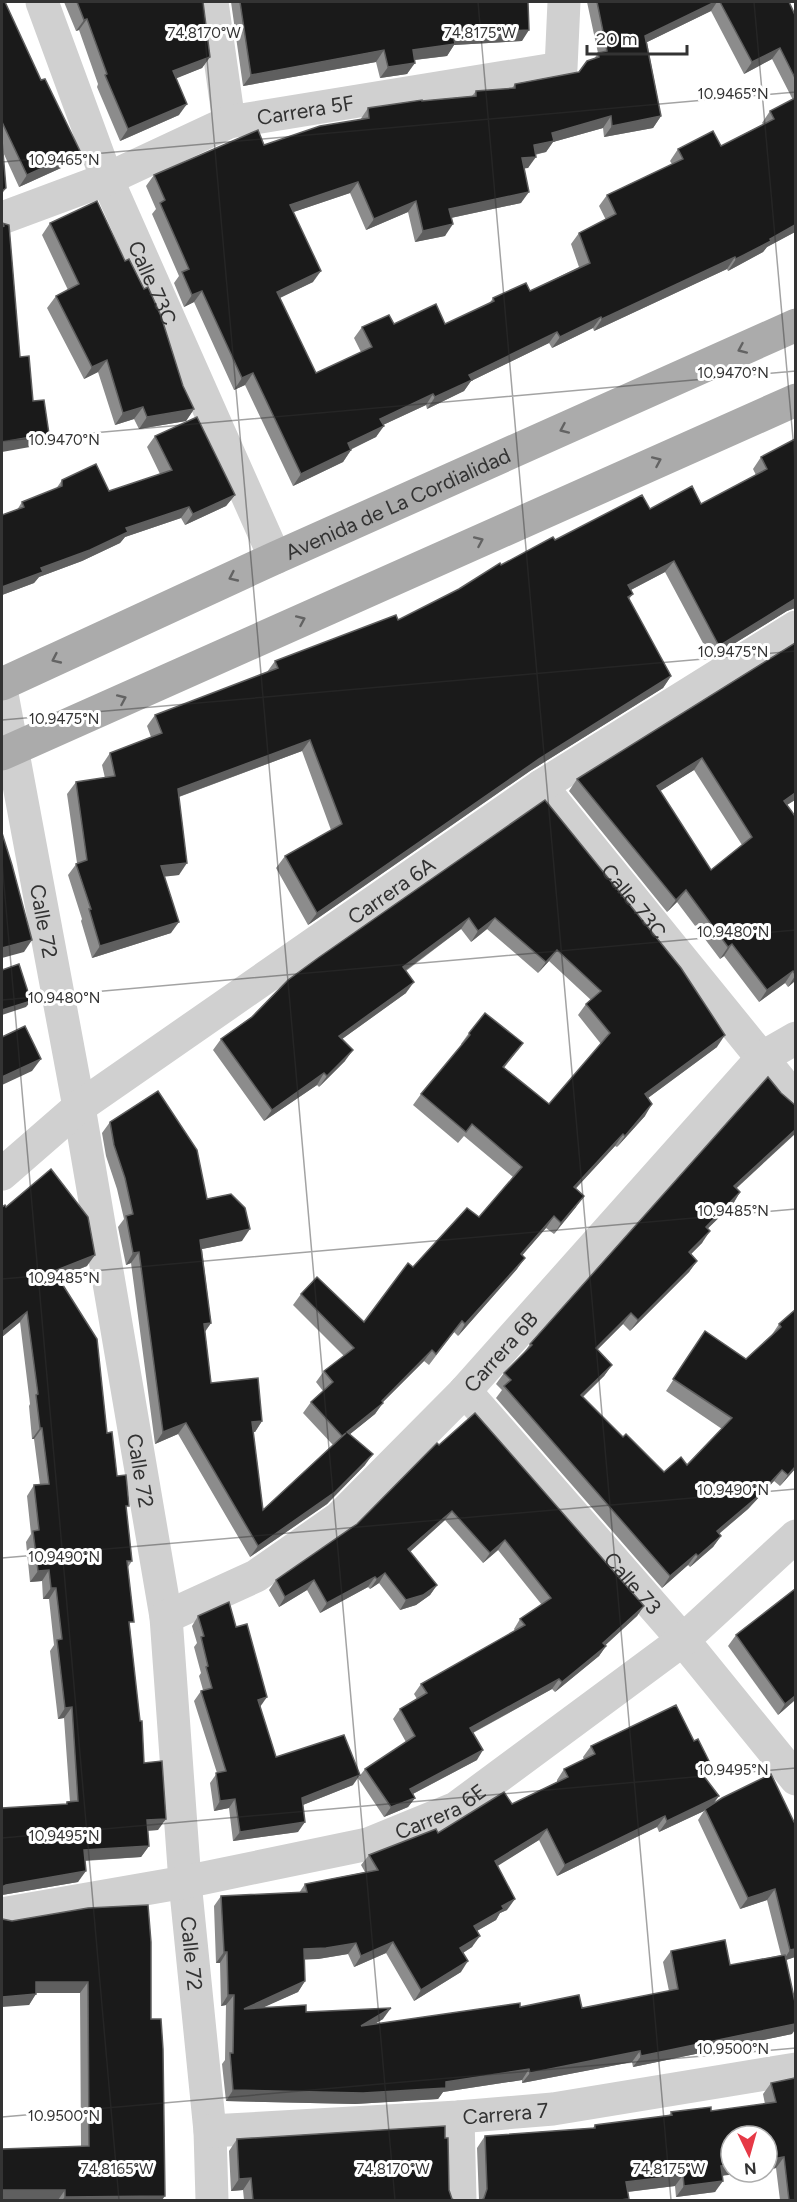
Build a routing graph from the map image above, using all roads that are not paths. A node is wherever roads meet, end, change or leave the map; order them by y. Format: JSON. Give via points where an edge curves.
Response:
{"nodes":[{"id":1,"x":42,"y":2,"type":"edge"},
{"id":2,"x":212,"y":2,"type":"edge"},
{"id":3,"x":564,"y":2,"type":"edge"},
{"id":4,"x":229,"y":122,"type":"junction"},
{"id":5,"x":107,"y":178,"type":"junction"},
{"id":6,"x":2,"y":218,"type":"edge"},
{"id":7,"x":795,"y":325,"type":"edge"},
{"id":8,"x":795,"y":400,"type":"edge"},
{"id":9,"x":275,"y":558,"type":"junction"},
{"id":10,"x":795,"y":627,"type":"edge"},
{"id":11,"x":2,"y":684,"type":"edge"},
{"id":12,"x":2,"y":694,"type":"edge"},
{"id":13,"x":6,"y":751,"type":"edge"},
{"id":14,"x":542,"y":786,"type":"junction"},
{"id":15,"x":795,"y":1038,"type":"edge"},
{"id":16,"x":763,"y":1057,"type":"junction"},
{"id":17,"x":795,"y":1100,"type":"edge"},
{"id":18,"x":79,"y":1107,"type":"junction"},
{"id":19,"x":2,"y":1174,"type":"edge"},
{"id":20,"x":465,"y":1391,"type":"junction"},
{"id":21,"x":795,"y":1536,"type":"edge"},
{"id":22,"x":166,"y":1617,"type":"junction"},
{"id":23,"x":683,"y":1640,"type":"junction"},
{"id":24,"x":795,"y":1779,"type":"edge"},
{"id":25,"x":184,"y":1882,"type":"junction"},
{"id":26,"x":2,"y":1914,"type":"edge"},
{"id":27,"x":795,"y":2069,"type":"edge"},
{"id":28,"x":458,"y":2117,"type":"junction"},
{"id":29,"x":210,"y":2131,"type":"junction"},
{"id":30,"x":212,"y":2200,"type":"edge"},
{"id":31,"x":460,"y":2200,"type":"edge"}],
"edges":[{"from":1,"to":5,"type":"street","name":"Calle 73C"},
{"from":2,"to":4,"type":"street"},
{"from":3,"to":4,"type":"street","name":"Carrera 5F","via":[[561,68]]},
{"from":4,"to":5,"type":"street","name":"Carrera 5F"},
{"from":5,"to":6,"type":"street","name":"Carrera 5F"},
{"from":5,"to":9,"type":"street","name":"Calle 73C"},
{"from":7,"to":9,"type":"main road","name":"Avenida de La Cordialidad","one_way":true},
{"from":13,"to":8,"type":"main road","one_way":true},
{"from":9,"to":11,"type":"main road","name":"Avenida de La Cordialidad","one_way":true},
{"from":10,"to":14,"type":"street","name":"Carrera 6A"},
{"from":12,"to":13,"type":"street","name":"Calle 72"},
{"from":13,"to":18,"type":"street","name":"Calle 72"},
{"from":14,"to":16,"type":"street","name":"Calle 73C"},
{"from":14,"to":18,"type":"street","name":"Carrera 6A"},
{"from":15,"to":16,"type":"street","name":"Carrera 6B"},
{"from":16,"to":17,"type":"street","name":"Calle 73C"},
{"from":16,"to":20,"type":"street","name":"Carrera 6B"},
{"from":18,"to":19,"type":"street","name":"Carrera 6A"},
{"from":18,"to":22,"type":"street","name":"Calle 72"},
{"from":20,"to":22,"type":"street","name":"Carrera 6B","via":[[339,1518],[256,1576]]},
{"from":20,"to":23,"type":"street","name":"Calle 73"},
{"from":21,"to":23,"type":"street","name":"Carrera 6E"},
{"from":22,"to":25,"type":"street","name":"Calle 72"},
{"from":23,"to":24,"type":"street","name":"Calle 73"},
{"from":23,"to":25,"type":"street","name":"Carrera 6E","via":[[456,1808],[368,1844]]},
{"from":25,"to":26,"type":"street","name":"Carrera 6E"},
{"from":25,"to":29,"type":"street","name":"Calle 72"},
{"from":27,"to":28,"type":"street","name":"Carrera 7","via":[[553,2109]]},
{"from":28,"to":29,"type":"street","name":"Carrera 7"},
{"from":28,"to":31,"type":"street"},
{"from":29,"to":30,"type":"street","name":"Calle 72"}]}
